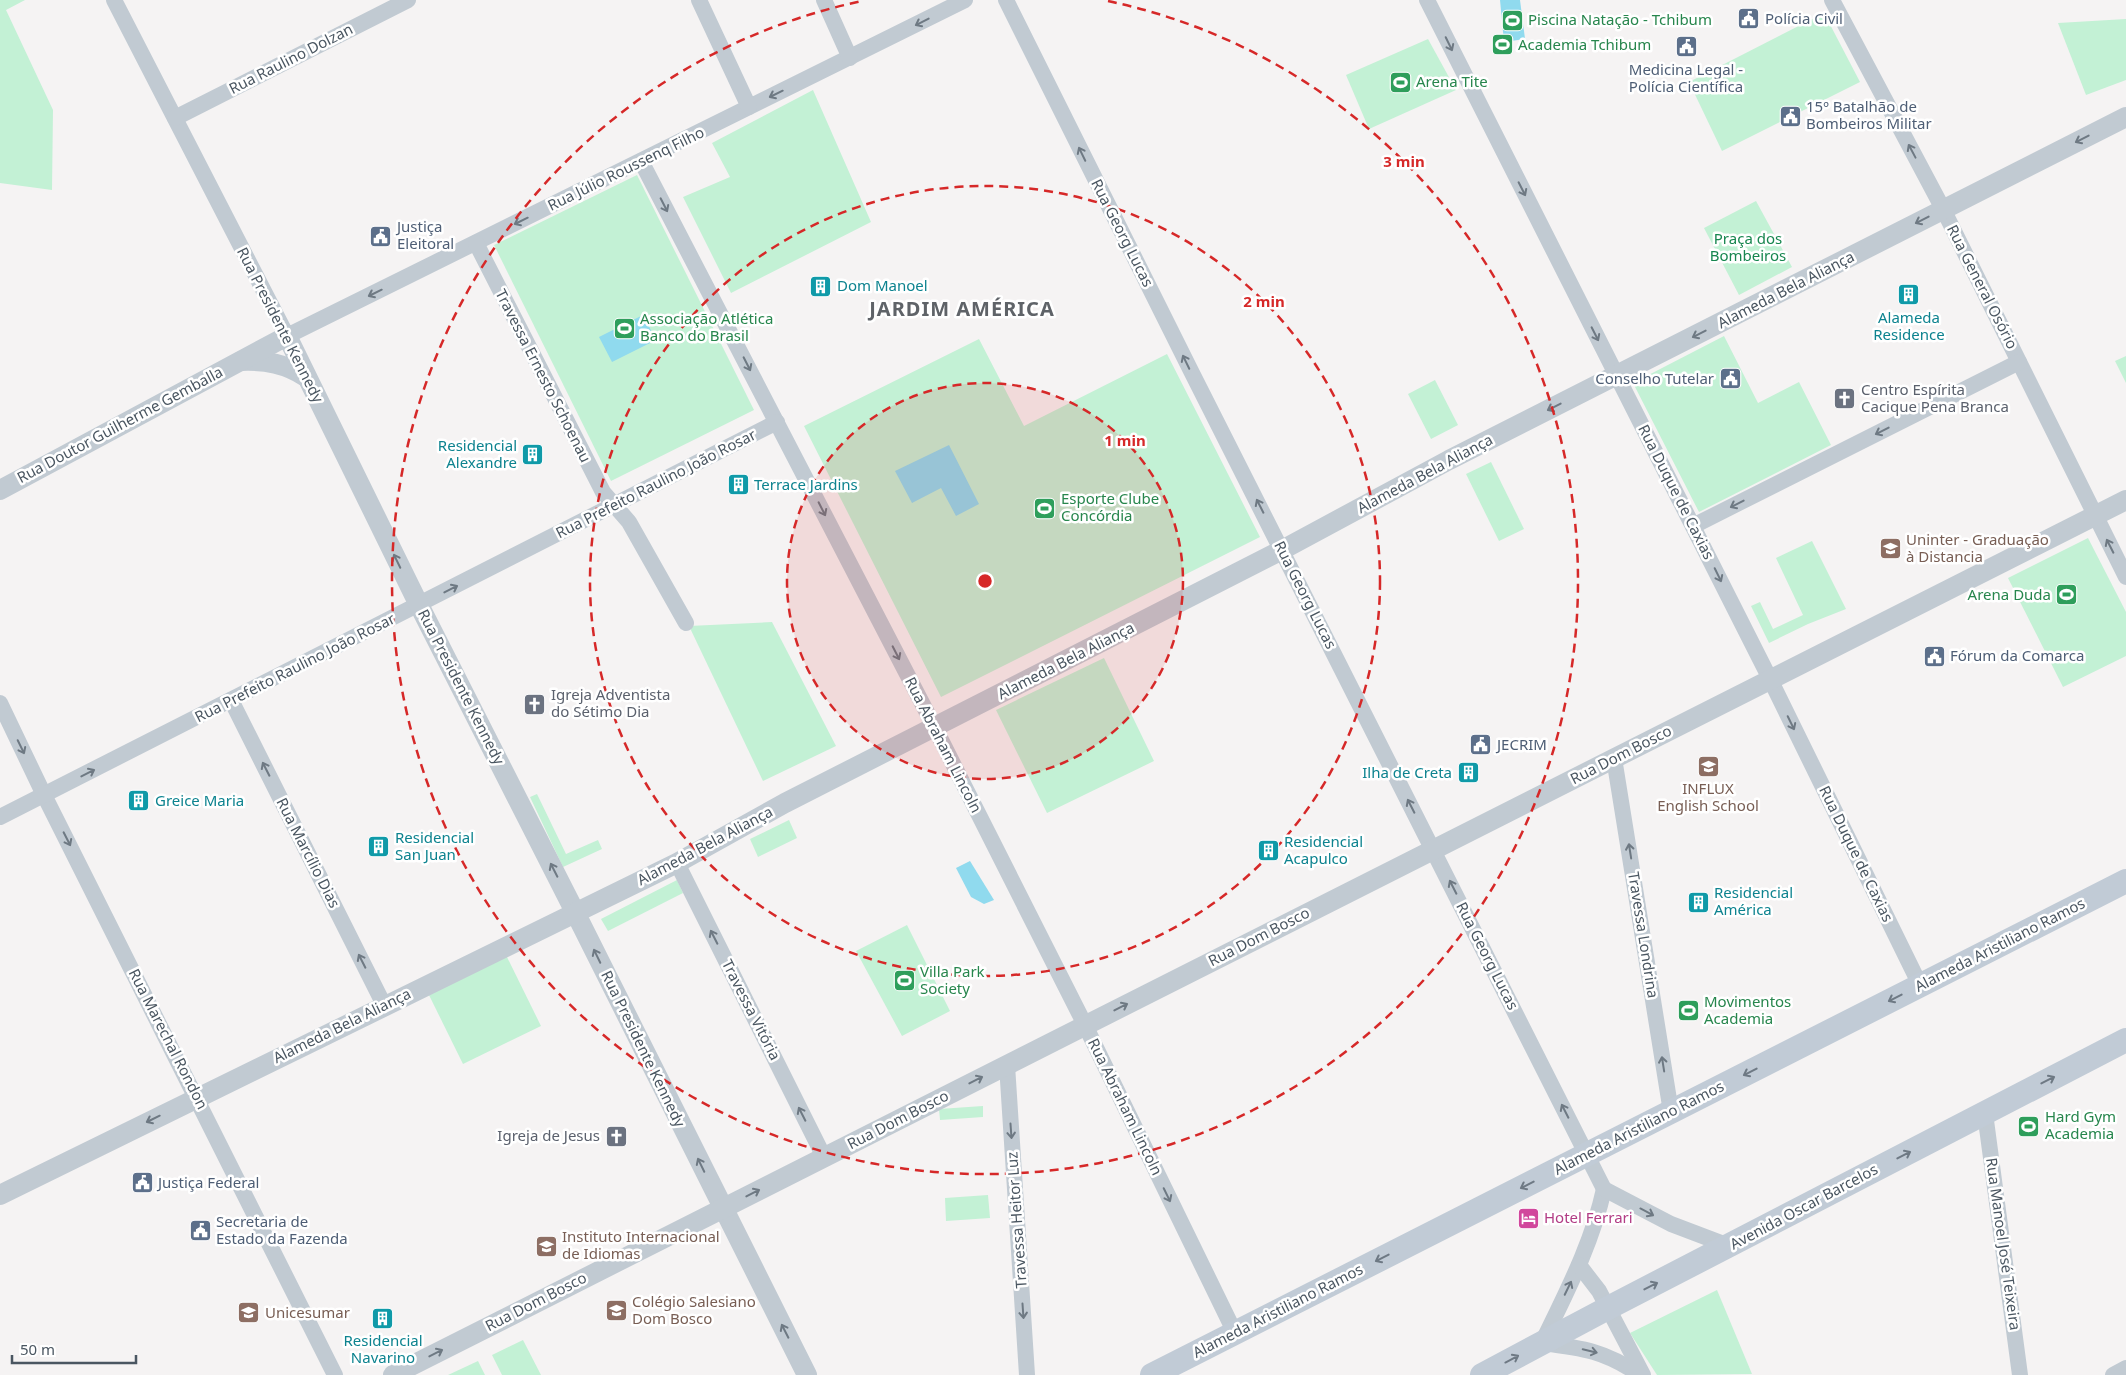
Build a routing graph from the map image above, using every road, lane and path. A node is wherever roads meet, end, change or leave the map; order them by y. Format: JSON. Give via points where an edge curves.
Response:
{"nodes":[{"id":1,"x":114,"y":0,"type":"edge"},
{"id":2,"x":408,"y":0,"type":"edge"},
{"id":3,"x":699,"y":0,"type":"edge"},
{"id":4,"x":824,"y":0,"type":"edge"},
{"id":5,"x":965,"y":0,"type":"edge"},
{"id":6,"x":1006,"y":0,"type":"edge"},
{"id":7,"x":1427,"y":0,"type":"edge"},
{"id":8,"x":1832,"y":0,"type":"edge"},
{"id":9,"x":850,"y":58,"type":"junction"},
{"id":10,"x":749,"y":107,"type":"junction"},
{"id":11,"x":2126,"y":117,"type":"edge"},
{"id":12,"x":175,"y":118,"type":"junction"},
{"id":13,"x":642,"y":162,"type":"junction"},
{"id":14,"x":1943,"y":209,"type":"junction"},
{"id":15,"x":476,"y":243,"type":"junction"},
{"id":16,"x":287,"y":336,"type":"junction"},
{"id":17,"x":239,"y":361,"type":"junction"},
{"id":18,"x":2020,"y":362,"type":"junction"},
{"id":19,"x":1617,"y":376,"type":"junction"},
{"id":20,"x":306,"y":378,"type":"junction"},
{"id":21,"x":777,"y":422,"type":"junction"},
{"id":22,"x":0,"y":490,"type":"edge"},
{"id":23,"x":2126,"y":500,"type":"edge"},
{"id":24,"x":615,"y":505,"type":"junction"},
{"id":25,"x":2095,"y":516,"type":"junction"},
{"id":26,"x":1693,"y":526,"type":"junction"},
{"id":27,"x":1282,"y":550,"type":"junction"},
{"id":28,"x":2126,"y":577,"type":"edge"},
{"id":29,"x":419,"y":605,"type":"junction"},
{"id":30,"x":686,"y":623,"type":"dead end"},
{"id":31,"x":1770,"y":679,"type":"junction"},
{"id":32,"x":231,"y":700,"type":"junction"},
{"id":33,"x":0,"y":703,"type":"edge"},
{"id":34,"x":935,"y":728,"type":"junction"},
{"id":35,"x":1614,"y":758,"type":"junction"},
{"id":36,"x":44,"y":796,"type":"junction"},
{"id":37,"x":0,"y":818,"type":"edge"},
{"id":38,"x":1433,"y":849,"type":"junction"},
{"id":39,"x":677,"y":863,"type":"junction"},
{"id":40,"x":2126,"y":881,"type":"edge"},
{"id":41,"x":576,"y":914,"type":"junction"},
{"id":42,"x":1920,"y":985,"type":"junction"},
{"id":43,"x":384,"y":1005,"type":"junction"},
{"id":44,"x":1085,"y":1026,"type":"junction"},
{"id":45,"x":2126,"y":1040,"type":"edge"},
{"id":46,"x":1007,"y":1065,"type":"junction"},
{"id":47,"x":197,"y":1098,"type":"junction"},
{"id":48,"x":1671,"y":1112,"type":"junction"},
{"id":49,"x":1985,"y":1113,"type":"junction"},
{"id":50,"x":1587,"y":1154,"type":"junction"},
{"id":51,"x":824,"y":1157,"type":"junction"},
{"id":52,"x":1604,"y":1189,"type":"junction"},
{"id":53,"x":0,"y":1194,"type":"edge"},
{"id":54,"x":722,"y":1208,"type":"junction"},
{"id":55,"x":1729,"y":1246,"type":"junction"},
{"id":56,"x":1579,"y":1265,"type":"junction"},
{"id":57,"x":1608,"y":1308,"type":"junction"},
{"id":58,"x":1234,"y":1333,"type":"junction"},
{"id":59,"x":1542,"y":1343,"type":"junction"},
{"id":60,"x":2126,"y":1368,"type":"edge"},
{"id":61,"x":335,"y":1375,"type":"edge"},
{"id":62,"x":393,"y":1375,"type":"edge"},
{"id":63,"x":807,"y":1375,"type":"edge"},
{"id":64,"x":1027,"y":1375,"type":"edge"},
{"id":65,"x":1152,"y":1375,"type":"edge"},
{"id":66,"x":1482,"y":1375,"type":"edge"},
{"id":67,"x":1640,"y":1375,"type":"edge"},
{"id":68,"x":1644,"y":1375,"type":"edge"},
{"id":69,"x":2020,"y":1375,"type":"edge"},
{"id":70,"x":2113,"y":1375,"type":"edge"}],
"edges":[{"from":1,"to":12,"type":"street","name":"Rua Presidente Kennedy"},
{"from":2,"to":12,"type":"street","name":"Rua Raulino Dolzan"},
{"from":3,"to":10,"type":"street"},
{"from":4,"to":9,"type":"street"},
{"from":5,"to":9,"type":"street","name":"Rua Júlio Roussenq Filho","one_way":true},
{"from":27,"to":6,"type":"street","name":"Rua Georg Lucas","one_way":true},
{"from":7,"to":19,"type":"street","name":"Rua Duque de Caxias","one_way":true},
{"from":14,"to":8,"type":"street","name":"Rua General Osório","one_way":true},
{"from":9,"to":10,"type":"street","name":"Rua Júlio Roussenq Filho","one_way":true},
{"from":10,"to":13,"type":"street","name":"Rua Júlio Roussenq Filho"},
{"from":11,"to":14,"type":"street","name":"Alameda Bela Aliança","one_way":true},
{"from":12,"to":16,"type":"street","name":"Rua Presidente Kennedy"},
{"from":13,"to":15,"type":"street","name":"Rua Júlio Roussenq Filho","one_way":true},
{"from":13,"to":21,"type":"street","name":"Rua Abraham Lincoln","one_way":true},
{"from":14,"to":18,"type":"street","name":"Rua General Osório"},
{"from":14,"to":19,"type":"street","name":"Alameda Bela Aliança","one_way":true},
{"from":15,"to":16,"type":"street","name":"Rua Júlio Roussenq Filho","one_way":true},
{"from":15,"to":24,"type":"street","name":"Travessa Ernesto Schoenau","via":[[603,492]]},
{"from":16,"to":17,"type":"street","name":"Rua Doutor Guilherme Gemballa"},
{"from":16,"to":20,"type":"street","name":"Rua Presidente Kennedy"},
{"from":17,"to":20,"type":"street","name":"Rua Doutor Guilherme Gemballa","via":[[281,364]]},
{"from":17,"to":22,"type":"street","name":"Rua Doutor Guilherme Gemballa"},
{"from":18,"to":25,"type":"street","name":"Rua General Osório"},
{"from":18,"to":26,"type":"street","one_way":true},
{"from":19,"to":26,"type":"street","name":"Rua Duque de Caxias"},
{"from":19,"to":27,"type":"street","name":"Alameda Bela Aliança","one_way":true,"via":[[1449,460]]},
{"from":29,"to":20,"type":"street","name":"Rua Presidente Kennedy","one_way":true},
{"from":21,"to":24,"type":"street","name":"Rua Prefeito Raulino João Rosar"},
{"from":21,"to":34,"type":"street","name":"Rua Abraham Lincoln","one_way":true},
{"from":23,"to":25,"type":"street","name":"Rua Dom Bosco"},
{"from":29,"to":24,"type":"street","name":"Rua Prefeito Raulino João Rosar","one_way":true},
{"from":24,"to":30,"type":"street","name":"Travessa Ernesto Schoenau","via":[[629,522]]},
{"from":28,"to":25,"type":"street","name":"Rua General Osório","one_way":true},
{"from":25,"to":31,"type":"street","name":"Rua Dom Bosco"},
{"from":26,"to":31,"type":"street","name":"Rua Duque de Caxias","one_way":true},
{"from":27,"to":34,"type":"street","name":"Alameda Bela Aliança"},
{"from":38,"to":27,"type":"street","name":"Rua Georg Lucas","one_way":true},
{"from":29,"to":32,"type":"street","name":"Rua Prefeito Raulino João Rosar"},
{"from":41,"to":29,"type":"street","name":"Rua Presidente Kennedy","one_way":true},
{"from":31,"to":35,"type":"street","name":"Rua Dom Bosco"},
{"from":31,"to":42,"type":"street","name":"Rua Duque de Caxias","one_way":true},
{"from":36,"to":32,"type":"street","name":"Rua Prefeito Raulino João Rosar","one_way":true},
{"from":43,"to":32,"type":"street","name":"Rua Marcílio Dias","one_way":true},
{"from":33,"to":36,"type":"street","name":"Rua Marechal Rondon","one_way":true},
{"from":34,"to":39,"type":"street","name":"Alameda Bela Aliança","via":[[785,803]]},
{"from":34,"to":44,"type":"street","name":"Rua Abraham Lincoln"},
{"from":35,"to":38,"type":"street","name":"Rua Dom Bosco"},
{"from":48,"to":35,"type":"street","name":"Travessa Londrina","one_way":true},
{"from":36,"to":37,"type":"street","name":"Rua Prefeito Raulino João Rosar"},
{"from":36,"to":47,"type":"street","name":"Rua Marechal Rondon","one_way":true},
{"from":44,"to":38,"type":"street","name":"Rua Dom Bosco","one_way":true},
{"from":50,"to":38,"type":"street","name":"Rua Georg Lucas","one_way":true},
{"from":39,"to":41,"type":"street","name":"Alameda Bela Aliança"},
{"from":51,"to":39,"type":"street","name":"Travessa Vitória","one_way":true},
{"from":40,"to":42,"type":"main road","name":"Alameda Aristiliano Ramos"},
{"from":41,"to":43,"type":"street","name":"Alameda Bela Aliança"},
{"from":54,"to":41,"type":"street","name":"Rua Presidente Kennedy","one_way":true},
{"from":42,"to":48,"type":"main road","name":"Alameda Aristiliano Ramos","one_way":true},
{"from":43,"to":47,"type":"street","name":"Alameda Bela Aliança"},
{"from":44,"to":46,"type":"street","name":"Rua Dom Bosco"},
{"from":44,"to":58,"type":"street","name":"Rua Abraham Lincoln","one_way":true},
{"from":49,"to":45,"type":"main road","name":"Avenida Oscar Barcelos","one_way":true},
{"from":51,"to":46,"type":"street","name":"Rua Dom Bosco","one_way":true},
{"from":46,"to":64,"type":"street","name":"Travessa Heitor Luz","one_way":true},
{"from":47,"to":53,"type":"street","name":"Alameda Bela Aliança","one_way":true},
{"from":47,"to":61,"type":"street","name":"Rua Marechal Rondon"},
{"from":48,"to":50,"type":"main road","name":"Alameda Aristiliano Ramos"},
{"from":55,"to":49,"type":"main road","name":"Avenida Oscar Barcelos","one_way":true},
{"from":49,"to":69,"type":"street","name":"Rua Manoel José Teixeira"},
{"from":50,"to":52,"type":"street","name":"Rua Georg Lucas"},
{"from":50,"to":58,"type":"main road","name":"Alameda Aristiliano Ramos","one_way":true},
{"from":54,"to":51,"type":"street","name":"Rua Dom Bosco","one_way":true},
{"from":52,"to":55,"type":"street","one_way":true,"via":[[1671,1224]]},
{"from":52,"to":56,"type":"street"},
{"from":62,"to":54,"type":"street","name":"Rua Dom Bosco","one_way":true},
{"from":63,"to":54,"type":"street","name":"Rua Presidente Kennedy","one_way":true},
{"from":57,"to":55,"type":"main road","name":"Avenida Oscar Barcelos","one_way":true},
{"from":56,"to":57,"type":"street"},
{"from":59,"to":56,"type":"street","one_way":true},
{"from":57,"to":59,"type":"main road","name":"Avenida Oscar Barcelos"},
{"from":57,"to":68,"type":"street"},
{"from":58,"to":65,"type":"main road","name":"Alameda Aristiliano Ramos"},
{"from":66,"to":59,"type":"main road","name":"Avenida Oscar Barcelos","one_way":true},
{"from":59,"to":67,"type":"street","one_way":true,"via":[[1601,1353]]},
{"from":60,"to":70,"type":"street"}]}
